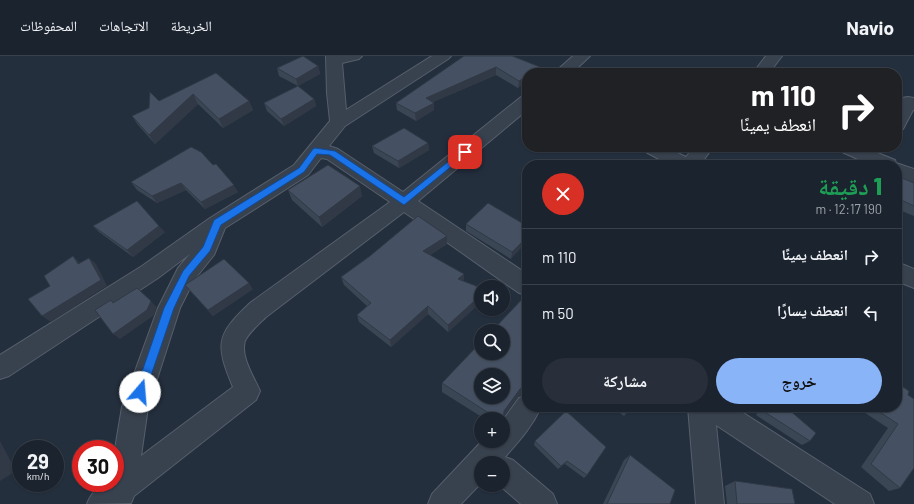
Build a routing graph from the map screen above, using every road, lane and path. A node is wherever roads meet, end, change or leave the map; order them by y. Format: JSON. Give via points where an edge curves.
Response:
{"nodes":[{"id":1,"x":354,"y":56,"type":"edge"},
{"id":2,"x":443,"y":56,"type":"edge"},
{"id":3,"x":582,"y":56,"type":"edge"},
{"id":4,"x":774,"y":56,"type":"edge"},
{"id":5,"x":334,"y":58,"type":"edge"},
{"id":6,"x":568,"y":68,"type":"edge"},
{"id":7,"x":765,"y":68,"type":"edge"},
{"id":8,"x":522,"y":105,"type":"edge"},
{"id":9,"x":914,"y":105,"type":"edge"},
{"id":10,"x":902,"y":115,"type":"edge"},
{"id":11,"x":339,"y":122,"type":"junction"},
{"id":12,"x":315,"y":151,"type":"junction"},
{"id":13,"x":660,"y":152,"type":"edge"},
{"id":14,"x":700,"y":152,"type":"edge"},
{"id":15,"x":864,"y":152,"type":"edge"},
{"id":16,"x":885,"y":158,"type":"edge"},
{"id":17,"x":676,"y":160,"type":"edge"},
{"id":18,"x":694,"y":160,"type":"edge"},
{"id":19,"x":902,"y":171,"type":"edge"},
{"id":20,"x":914,"y":176,"type":"edge"},
{"id":21,"x":404,"y":202,"type":"junction"},
{"id":22,"x":217,"y":223,"type":"junction"},
{"id":23,"x":902,"y":273,"type":"edge"},
{"id":24,"x":914,"y":279,"type":"edge"},
{"id":25,"x":522,"y":283,"type":"edge"},
{"id":26,"x":0,"y":368,"type":"edge"},
{"id":27,"x":524,"y":412,"type":"edge"},
{"id":28,"x":701,"y":412,"type":"edge"},
{"id":29,"x":719,"y":412,"type":"edge"},
{"id":30,"x":498,"y":454,"type":"edge"},
{"id":31,"x":120,"y":496,"type":"edge"},
{"id":32,"x":101,"y":504,"type":"edge"},
{"id":33,"x":442,"y":504,"type":"edge"},
{"id":34,"x":543,"y":504,"type":"edge"},
{"id":35,"x":710,"y":504,"type":"edge"},
{"id":36,"x":860,"y":504,"type":"edge"}],
"edges":[{"from":1,"to":5,"type":"street"},
{"from":2,"to":11,"type":"street"},
{"from":3,"to":6,"type":"street"},
{"from":4,"to":7,"type":"street"},
{"from":5,"to":11,"type":"street"},
{"from":8,"to":21,"type":"street"},
{"from":9,"to":10,"type":"street","via":[[908,102]]},
{"from":11,"to":12,"type":"street"},
{"from":12,"to":21,"type":"street","via":[[332,153]]},
{"from":12,"to":22,"type":"street","via":[[301,170]]},
{"from":13,"to":17,"type":"street"},
{"from":14,"to":18,"type":"street"},
{"from":15,"to":16,"type":"street"},
{"from":19,"to":20,"type":"street"},
{"from":21,"to":25,"type":"street"},
{"from":21,"to":31,"type":"street","via":[[242,324],[232,342],[232,356],[247,391]]},
{"from":22,"to":26,"type":"street","via":[[150,272]]},
{"from":22,"to":31,"type":"street","via":[[207,249],[186,274],[159,334],[135,407]]},
{"from":23,"to":24,"type":"street"},
{"from":27,"to":30,"type":"street"},
{"from":28,"to":35,"type":"street"},
{"from":29,"to":36,"type":"street"},
{"from":30,"to":33,"type":"street"},
{"from":30,"to":34,"type":"street"},
{"from":31,"to":32,"type":"street"}]}
